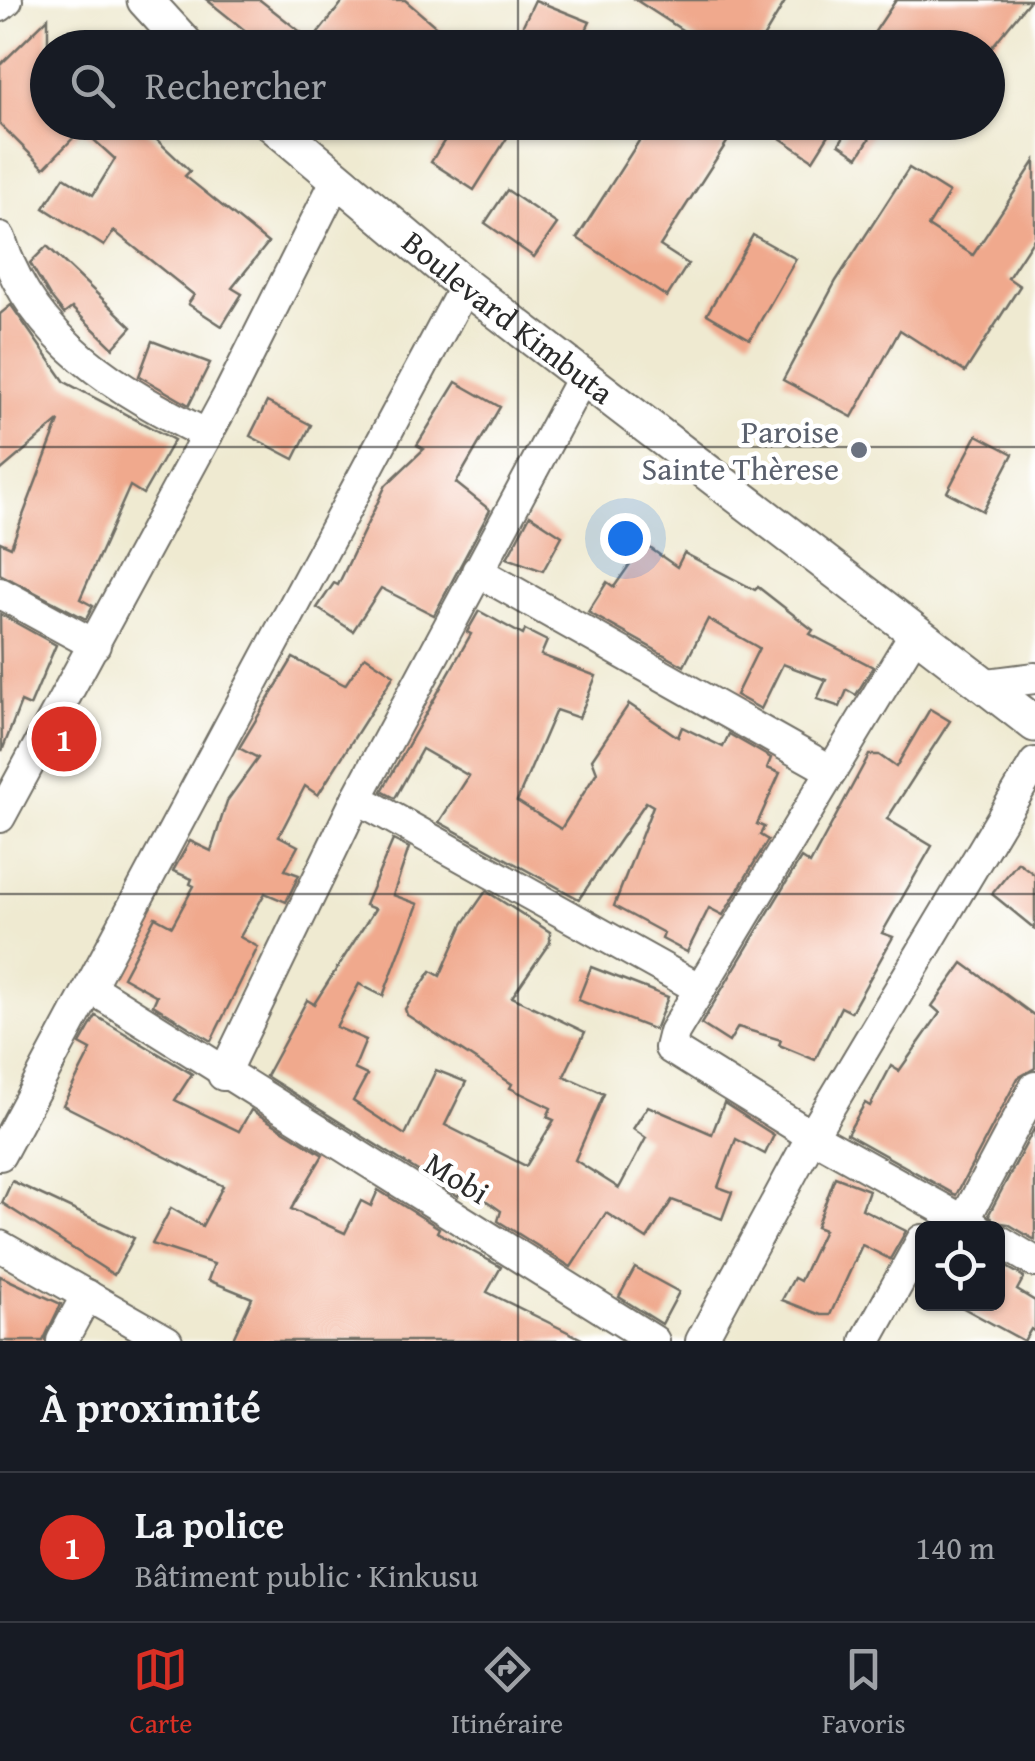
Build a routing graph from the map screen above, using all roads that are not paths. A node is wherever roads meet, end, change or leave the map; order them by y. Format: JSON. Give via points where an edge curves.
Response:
{"nodes":[{"id":1,"x":7,"y":0,"type":"edge"},
{"id":2,"x":145,"y":0,"type":"edge"},
{"id":3,"x":0,"y":6,"type":"edge"},
{"id":4,"x":172,"y":30,"type":"edge"},
{"id":5,"x":290,"y":140,"type":"edge"},
{"id":6,"x":336,"y":181,"type":"junction"},
{"id":7,"x":0,"y":238,"type":"edge"},
{"id":8,"x":465,"y":286,"type":"junction"},
{"id":9,"x":584,"y":374,"type":"junction"},
{"id":10,"x":207,"y":435,"type":"junction"},
{"id":11,"x":478,"y":571,"type":"junction"},
{"id":12,"x":0,"y":593,"type":"edge"},
{"id":13,"x":915,"y":633,"type":"junction"},
{"id":14,"x":95,"y":645,"type":"junction"},
{"id":15,"x":1035,"y":678,"type":"edge"},
{"id":16,"x":987,"y":684,"type":"junction"},
{"id":17,"x":1035,"y":724,"type":"edge"},
{"id":18,"x":1035,"y":763,"type":"edge"},
{"id":19,"x":832,"y":771,"type":"junction"},
{"id":20,"x":357,"y":798,"type":"junction"},
{"id":21,"x":0,"y":818,"type":"edge"},
{"id":22,"x":91,"y":988,"type":"junction"},
{"id":23,"x":700,"y":990,"type":"junction"},
{"id":24,"x":223,"y":1075,"type":"junction"},
{"id":25,"x":1035,"y":1086,"type":"edge"},
{"id":26,"x":812,"y":1136,"type":"junction"},
{"id":27,"x":0,"y":1155,"type":"edge"},
{"id":28,"x":953,"y":1221,"type":"edge"},
{"id":29,"x":1005,"y":1244,"type":"edge"},
{"id":30,"x":0,"y":1246,"type":"edge"},
{"id":31,"x":915,"y":1253,"type":"edge"},
{"id":32,"x":1035,"y":1262,"type":"edge"},
{"id":33,"x":87,"y":1294,"type":"junction"},
{"id":34,"x":62,"y":1341,"type":"edge"},
{"id":35,"x":167,"y":1341,"type":"edge"},
{"id":36,"x":654,"y":1341,"type":"edge"},
{"id":37,"x":700,"y":1341,"type":"edge"},
{"id":38,"x":866,"y":1341,"type":"edge"}],
"edges":[{"from":1,"to":3,"type":"street"},
{"from":2,"to":4,"type":"street"},
{"from":5,"to":6,"type":"street","name":"Boulevard Kimbuta"},
{"from":6,"to":8,"type":"street","name":"Boulevard Kimbuta"},
{"from":6,"to":10,"type":"street"},
{"from":7,"to":10,"type":"street","via":[[28,294],[64,342],[105,380]]},
{"from":8,"to":9,"type":"street","name":"Boulevard Kimbuta"},
{"from":8,"to":22,"type":"street"},
{"from":9,"to":11,"type":"street"},
{"from":9,"to":13,"type":"street","name":"Boulevard Kimbuta"},
{"from":10,"to":14,"type":"street"},
{"from":11,"to":19,"type":"street"},
{"from":11,"to":20,"type":"street"},
{"from":12,"to":14,"type":"street"},
{"from":13,"to":16,"type":"street","name":"Boulevard Kimbuta"},
{"from":13,"to":19,"type":"street"},
{"from":14,"to":21,"type":"street"},
{"from":15,"to":16,"type":"street"},
{"from":16,"to":17,"type":"street","name":"Boulevard Kimbuta"},
{"from":18,"to":26,"type":"street"},
{"from":19,"to":23,"type":"street"},
{"from":20,"to":23,"type":"street"},
{"from":20,"to":24,"type":"street"},
{"from":22,"to":24,"type":"street","name":"Mobi"},
{"from":22,"to":27,"type":"street"},
{"from":23,"to":26,"type":"street","via":[[670,1048]]},
{"from":24,"to":36,"type":"street","name":"Mobi"},
{"from":25,"to":28,"type":"street"},
{"from":26,"to":28,"type":"street"},
{"from":26,"to":37,"type":"street"},
{"from":29,"to":32,"type":"street"},
{"from":30,"to":33,"type":"street"},
{"from":31,"to":38,"type":"street"},
{"from":33,"to":34,"type":"street"},
{"from":33,"to":35,"type":"street"}]}
